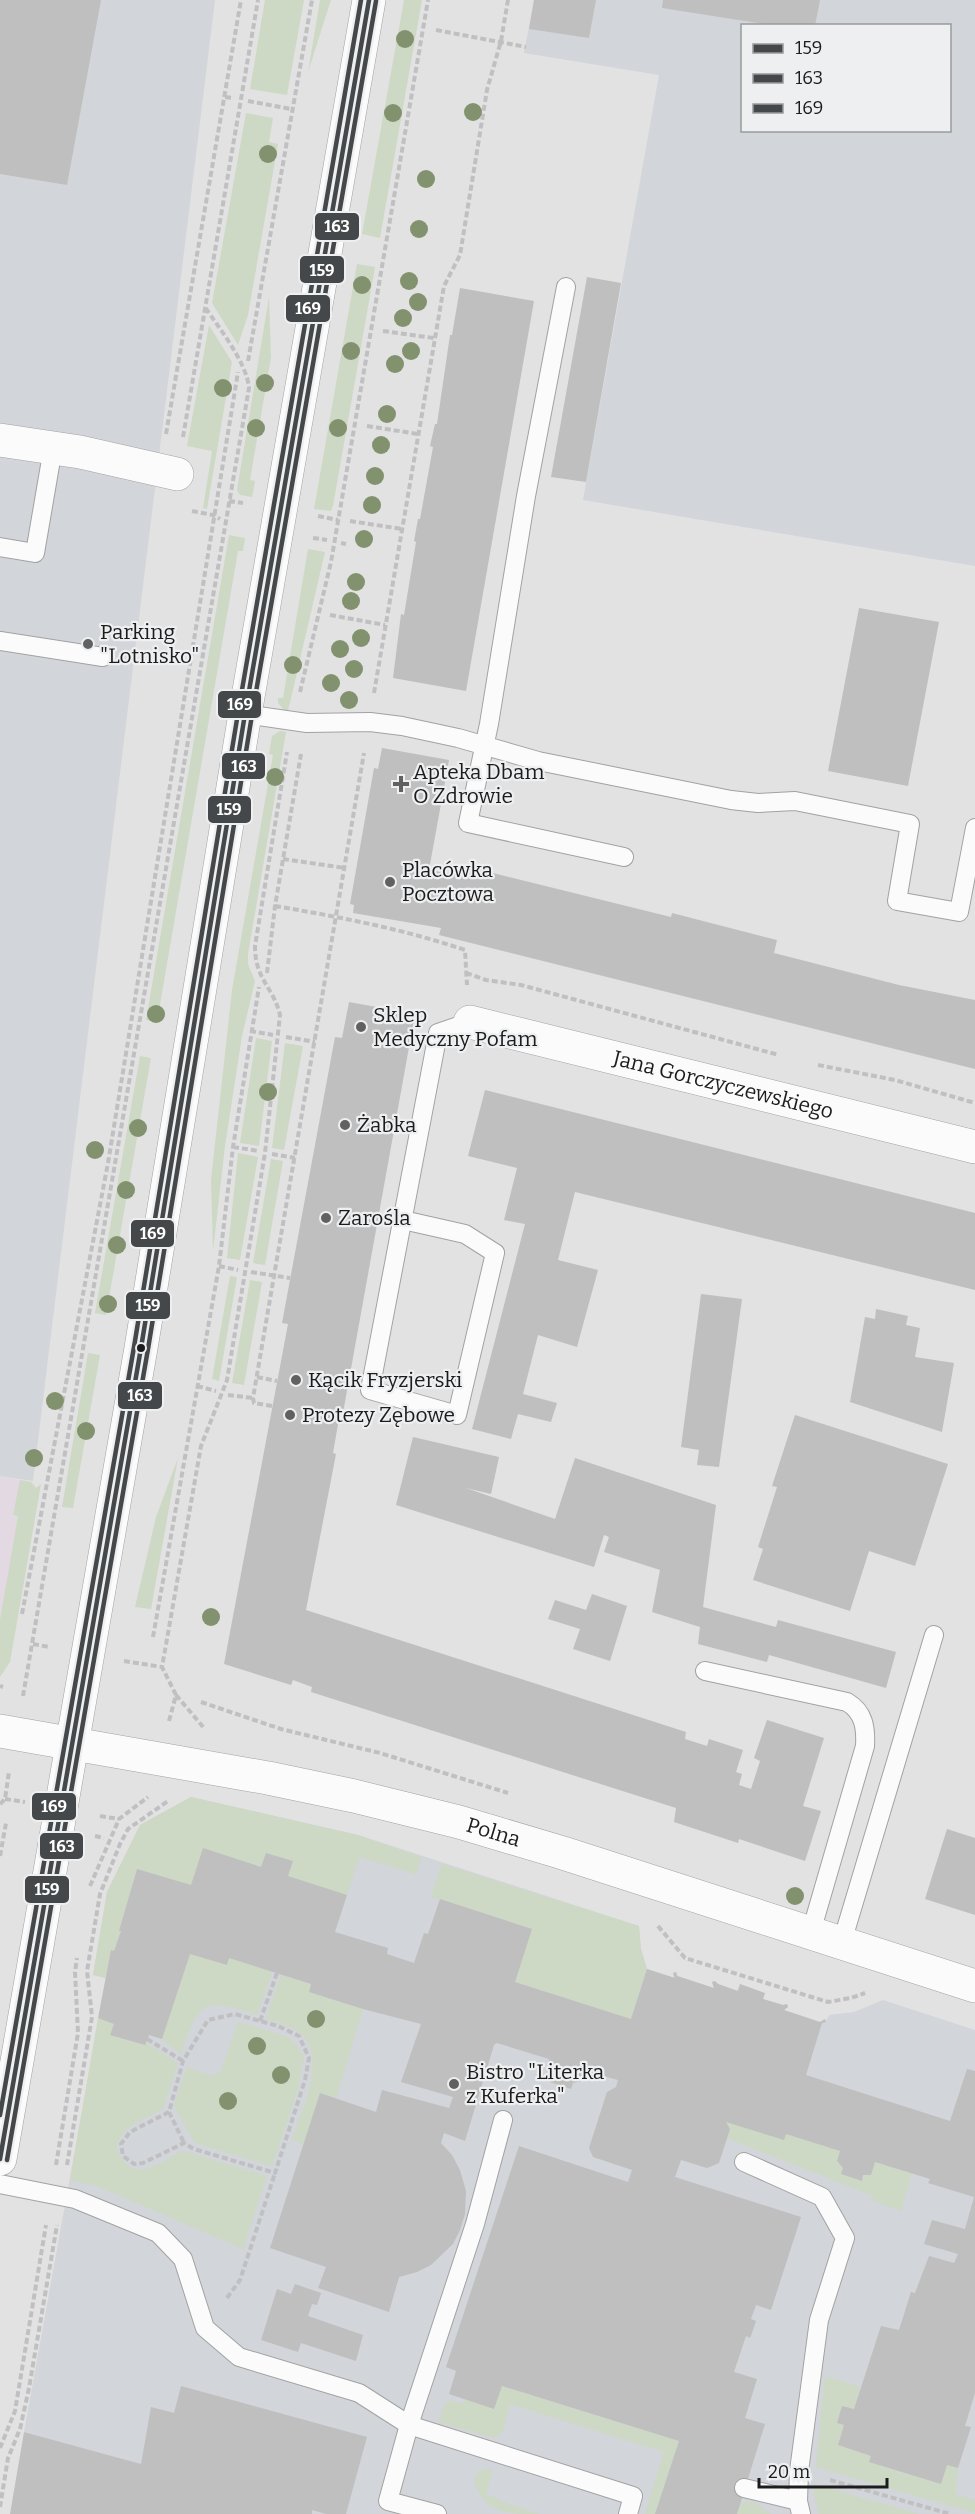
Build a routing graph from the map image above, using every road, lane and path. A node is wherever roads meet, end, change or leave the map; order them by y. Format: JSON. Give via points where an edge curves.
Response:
{"nodes":[{"id":1,"x":241,"y":0,"type":"edge"},
{"id":2,"x":258,"y":0,"type":"edge"},
{"id":3,"x":312,"y":0,"type":"edge"},
{"id":4,"x":369,"y":0,"type":"edge"},
{"id":5,"x":428,"y":0,"type":"edge"},
{"id":6,"x":508,"y":0,"type":"edge"},
{"id":7,"x":436,"y":30,"type":"dead end"},
{"id":8,"x":501,"y":41,"type":"junction"},
{"id":9,"x":526,"y":46,"type":"dead end"},
{"id":10,"x":225,"y":97,"type":"junction"},
{"id":11,"x":234,"y":98,"type":"dead end"},
{"id":12,"x":248,"y":101,"type":"dead end"},
{"id":13,"x":291,"y":109,"type":"junction"},
{"id":14,"x":566,"y":287,"type":"dead end"},
{"id":15,"x":205,"y":307,"type":"junction"},
{"id":16,"x":383,"y":331,"type":"dead end"},
{"id":17,"x":434,"y":338,"type":"junction"},
{"id":18,"x":248,"y":361,"type":"dead end"},
{"id":19,"x":238,"y":372,"type":"dead end"},
{"id":20,"x":367,"y":426,"type":"dead end"},
{"id":21,"x":418,"y":434,"type":"junction"},
{"id":22,"x":0,"y":440,"type":"edge"},
{"id":23,"x":53,"y":448,"type":"junction"},
{"id":24,"x":168,"y":472,"type":"junction"},
{"id":25,"x":213,"y":515,"type":"junction"},
{"id":26,"x":310,"y":515,"type":"dead end"},
{"id":27,"x":220,"y":519,"type":"dead end"},
{"id":28,"x":338,"y":520,"type":"junction"},
{"id":29,"x":350,"y":521,"type":"dead end"},
{"id":30,"x":403,"y":529,"type":"junction"},
{"id":31,"x":0,"y":547,"type":"edge"},
{"id":32,"x":330,"y":615,"type":"dead end"},
{"id":33,"x":386,"y":625,"type":"junction"},
{"id":34,"x":0,"y":641,"type":"edge"},
{"id":35,"x":104,"y":657,"type":"dead end"},
{"id":36,"x":298,"y":700,"type":"dead end"},
{"id":37,"x":373,"y":701,"type":"dead end"},
{"id":38,"x":244,"y":714,"type":"junction"},
{"id":39,"x":289,"y":743,"type":"dead end"},
{"id":40,"x":366,"y":743,"type":"dead end"},
{"id":41,"x":303,"y":745,"type":"dead end"},
{"id":42,"x":485,"y":746,"type":"junction"},
{"id":43,"x":975,"y":828,"type":"edge"},
{"id":44,"x":624,"y":857,"type":"dead end"},
{"id":45,"x":283,"y":859,"type":"junction"},
{"id":46,"x":345,"y":868,"type":"junction"},
{"id":47,"x":275,"y":906,"type":"junction"},
{"id":48,"x":336,"y":916,"type":"junction"},
{"id":49,"x":267,"y":973,"type":"dead end"},
{"id":50,"x":466,"y":973,"type":"junction"},
{"id":51,"x":259,"y":987,"type":"dead end"},
{"id":52,"x":470,"y":1022,"type":"junction"},
{"id":53,"x":250,"y":1031,"type":"junction"},
{"id":54,"x":273,"y":1035,"type":"dead end"},
{"id":55,"x":285,"y":1037,"type":"dead end"},
{"id":56,"x":315,"y":1042,"type":"junction"},
{"id":57,"x":788,"y":1058,"type":"dead end"},
{"id":58,"x":810,"y":1064,"type":"dead end"},
{"id":59,"x":975,"y":1103,"type":"edge"},
{"id":60,"x":232,"y":1147,"type":"junction"},
{"id":61,"x":975,"y":1147,"type":"edge"},
{"id":62,"x":259,"y":1151,"type":"dead end"},
{"id":63,"x":272,"y":1154,"type":"dead end"},
{"id":64,"x":295,"y":1158,"type":"junction"},
{"id":65,"x":403,"y":1220,"type":"junction"},
{"id":66,"x":219,"y":1266,"type":"junction"},
{"id":67,"x":238,"y":1270,"type":"dead end"},
{"id":68,"x":251,"y":1272,"type":"dead end"},
{"id":69,"x":275,"y":1276,"type":"junction"},
{"id":70,"x":290,"y":1278,"type":"dead end"},
{"id":71,"x":257,"y":1377,"type":"junction"},
{"id":72,"x":277,"y":1381,"type":"dead end"},
{"id":73,"x":197,"y":1386,"type":"junction"},
{"id":74,"x":216,"y":1391,"type":"dead end"},
{"id":75,"x":228,"y":1395,"type":"dead end"},
{"id":76,"x":254,"y":1398,"type":"junction"},
{"id":77,"x":272,"y":1406,"type":"dead end"},
{"id":78,"x":22,"y":1614,"type":"dead end"},
{"id":79,"x":934,"y":1635,"type":"dead end"},
{"id":80,"x":153,"y":1637,"type":"dead end"},
{"id":81,"x":33,"y":1644,"type":"junction"},
{"id":82,"x":53,"y":1648,"type":"dead end"},
{"id":83,"x":121,"y":1660,"type":"dead end"},
{"id":84,"x":162,"y":1667,"type":"junction"},
{"id":85,"x":705,"y":1671,"type":"dead end"},
{"id":86,"x":24,"y":1689,"type":"dead end"},
{"id":87,"x":201,"y":1702,"type":"dead end"},
{"id":88,"x":169,"y":1723,"type":"dead end"},
{"id":89,"x":0,"y":1731,"type":"edge"},
{"id":90,"x":72,"y":1743,"type":"junction"},
{"id":91,"x":380,"y":1753,"type":"dead end"},
{"id":92,"x":8,"y":1779,"type":"dead end"},
{"id":93,"x":152,"y":1793,"type":"dead end"},
{"id":94,"x":173,"y":1797,"type":"dead end"},
{"id":95,"x":5,"y":1799,"type":"junction"},
{"id":96,"x":18,"y":1801,"type":"dead end"},
{"id":97,"x":0,"y":1804,"type":"edge"},
{"id":98,"x":100,"y":1816,"type":"dead end"},
{"id":99,"x":119,"y":1819,"type":"junction"},
{"id":100,"x":6,"y":1823,"type":"dead end"},
{"id":101,"x":0,"y":1856,"type":"edge"},
{"id":102,"x":88,"y":1890,"type":"dead end"},
{"id":103,"x":655,"y":1922,"type":"dead end"},
{"id":104,"x":811,"y":1932,"type":"junction"},
{"id":105,"x":842,"y":1942,"type":"junction"},
{"id":106,"x":79,"y":1948,"type":"dead end"},
{"id":107,"x":276,"y":1973,"type":"dead end"},
{"id":108,"x":975,"y":1986,"type":"edge"},
{"id":109,"x":873,"y":1989,"type":"dead end"},
{"id":110,"x":260,"y":2021,"type":"junction"},
{"id":111,"x":147,"y":2039,"type":"dead end"},
{"id":112,"x":183,"y":2061,"type":"junction"},
{"id":113,"x":169,"y":2112,"type":"junction"},
{"id":114,"x":503,"y":2120,"type":"dead end"},
{"id":115,"x":184,"y":2143,"type":"junction"},
{"id":116,"x":0,"y":2159,"type":"edge"},
{"id":117,"x":744,"y":2162,"type":"dead end"},
{"id":118,"x":275,"y":2173,"type":"junction"},
{"id":119,"x":0,"y":2184,"type":"edge"},
{"id":120,"x":56,"y":2195,"type":"junction"},
{"id":121,"x":205,"y":2328,"type":"junction"},
{"id":122,"x":408,"y":2425,"type":"junction"},
{"id":123,"x":0,"y":2448,"type":"edge"},
{"id":124,"x":799,"y":2472,"type":"junction"},
{"id":125,"x":744,"y":2488,"type":"dead end"},
{"id":126,"x":0,"y":2507,"type":"edge"},
{"id":127,"x":386,"y":2507,"type":"edge"},
{"id":128,"x":800,"y":2508,"type":"edge"},
{"id":129,"x":437,"y":2514,"type":"edge"},
{"id":130,"x":628,"y":2514,"type":"edge"},
{"id":131,"x":950,"y":2514,"type":"edge"}],
"edges":[{"from":1,"to":10,"type":"path"},
{"from":2,"to":15,"type":"path"},
{"from":3,"to":13,"type":"path"},
{"from":4,"to":38,"type":"street"},
{"from":5,"to":28,"type":"path"},
{"from":6,"to":8,"type":"path"},
{"from":7,"to":8,"type":"path"},
{"from":8,"to":9,"type":"path"},
{"from":8,"to":17,"type":"path","via":[[487,90],[460,255],[444,286]]},
{"from":10,"to":11,"type":"path"},
{"from":10,"to":24,"type":"path"},
{"from":12,"to":13,"type":"path"},
{"from":13,"to":18,"type":"path"},
{"from":14,"to":42,"type":"lane","via":[[526,496]]},
{"from":15,"to":24,"type":"path"},
{"from":15,"to":81,"type":"path","via":[[243,367],[249,388]]},
{"from":16,"to":17,"type":"path"},
{"from":17,"to":21,"type":"path"},
{"from":19,"to":25,"type":"path"},
{"from":20,"to":21,"type":"path"},
{"from":21,"to":30,"type":"path"},
{"from":22,"to":23,"type":"street"},
{"from":23,"to":24,"type":"street"},
{"from":23,"to":31,"type":"lane","via":[[35,552]]},
{"from":25,"to":27,"type":"path"},
{"from":25,"to":78,"type":"path","via":[[108,1163]]},
{"from":26,"to":28,"type":"path"},
{"from":28,"to":36,"type":"path","via":[[332,562]]},
{"from":29,"to":30,"type":"path"},
{"from":30,"to":33,"type":"path"},
{"from":32,"to":33,"type":"path"},
{"from":33,"to":37,"type":"path"},
{"from":34,"to":35,"type":"lane"},
{"from":38,"to":42,"type":"lane","via":[[307,723],[402,726]]},
{"from":38,"to":90,"type":"street"},
{"from":39,"to":84,"type":"path","via":[[255,946],[256,968],[276,1000],[280,1015],[265,1153],[227,1380],[201,1446]]},
{"from":40,"to":46,"type":"path"},
{"from":41,"to":45,"type":"path"},
{"from":42,"to":43,"type":"lane","via":[[538,761],[730,800],[795,801],[910,824],[897,901],[959,912]]},
{"from":42,"to":44,"type":"lane","via":[[468,823]]},
{"from":45,"to":46,"type":"path"},
{"from":45,"to":47,"type":"path"},
{"from":46,"to":48,"type":"path"},
{"from":47,"to":48,"type":"path"},
{"from":47,"to":49,"type":"path"},
{"from":48,"to":50,"type":"path","via":[[418,934],[465,950]]},
{"from":48,"to":56,"type":"path"},
{"from":50,"to":52,"type":"path"},
{"from":50,"to":57,"type":"path"},
{"from":51,"to":53,"type":"path"},
{"from":52,"to":61,"type":"street","name":"Jana Gorczyczewskiego"},
{"from":52,"to":65,"type":"lane","via":[[438,1033]]},
{"from":53,"to":54,"type":"path"},
{"from":53,"to":60,"type":"path"},
{"from":55,"to":56,"type":"path"},
{"from":56,"to":64,"type":"path"},
{"from":58,"to":59,"type":"path","via":[[895,1080]]},
{"from":60,"to":62,"type":"path"},
{"from":60,"to":66,"type":"path"},
{"from":63,"to":64,"type":"path"},
{"from":64,"to":69,"type":"path"},
{"from":65,"to":65,"type":"lane","via":[[370,1390],[457,1415],[495,1253],[465,1234]]},
{"from":66,"to":67,"type":"path"},
{"from":66,"to":73,"type":"path"},
{"from":68,"to":69,"type":"path"},
{"from":69,"to":70,"type":"path"},
{"from":69,"to":71,"type":"path"},
{"from":71,"to":72,"type":"path"},
{"from":71,"to":76,"type":"path"},
{"from":73,"to":74,"type":"path"},
{"from":73,"to":80,"type":"path"},
{"from":75,"to":76,"type":"path"},
{"from":76,"to":77,"type":"path","via":[[254,1403]]},
{"from":79,"to":105,"type":"lane"},
{"from":81,"to":82,"type":"path"},
{"from":81,"to":86,"type":"path"},
{"from":83,"to":84,"type":"path"},
{"from":84,"to":88,"type":"path","via":[[176,1695]]},
{"from":85,"to":104,"type":"lane","via":[[847,1702],[857,1708],[866,1728],[865,1746]]},
{"from":87,"to":91,"type":"path","via":[[281,1729]]},
{"from":89,"to":90,"type":"street","name":"Polna"},
{"from":90,"to":104,"type":"street","name":"Polna","via":[[302,1785],[459,1822]]},
{"from":90,"to":116,"type":"street"},
{"from":92,"to":95,"type":"path"},
{"from":93,"to":99,"type":"path"},
{"from":94,"to":120,"type":"path","via":[[128,1829],[117,1843],[100,1894],[87,1971],[92,2017]]},
{"from":95,"to":96,"type":"path"},
{"from":95,"to":97,"type":"path"},
{"from":98,"to":99,"type":"path"},
{"from":99,"to":102,"type":"path"},
{"from":100,"to":101,"type":"path"},
{"from":103,"to":109,"type":"path","via":[[685,1958],[828,2002]]},
{"from":104,"to":105,"type":"street","name":"Polna"},
{"from":105,"to":108,"type":"street","name":"Polna"},
{"from":106,"to":120,"type":"path","via":[[75,1972],[78,2032]]},
{"from":107,"to":110,"type":"path"},
{"from":110,"to":112,"type":"path","via":[[235,2014],[208,2020]]},
{"from":110,"to":118,"type":"path","via":[[299,2036],[309,2058],[306,2080]]},
{"from":111,"to":112,"type":"path"},
{"from":112,"to":113,"type":"path"},
{"from":113,"to":115,"type":"path"},
{"from":113,"to":115,"type":"path","via":[[130,2132],[121,2144],[123,2156],[134,2164],[143,2163]]},
{"from":114,"to":122,"type":"lane","via":[[475,2224]]},
{"from":115,"to":118,"type":"path"},
{"from":117,"to":124,"type":"lane","via":[[822,2197],[845,2238],[819,2320]]},
{"from":118,"to":121,"type":"path","via":[[240,2280]]},
{"from":119,"to":120,"type":"lane"},
{"from":120,"to":121,"type":"lane","via":[[158,2233],[183,2259]]},
{"from":120,"to":123,"type":"path","via":[[15,2411]]},
{"from":120,"to":126,"type":"path","via":[[29,2388],[20,2429],[8,2457]]},
{"from":121,"to":122,"type":"lane","via":[[238,2357],[359,2393]]},
{"from":122,"to":127,"type":"lane"},
{"from":122,"to":130,"type":"lane","via":[[633,2496]]},
{"from":124,"to":128,"type":"lane"},
{"from":124,"to":131,"type":"path"},
{"from":125,"to":128,"type":"lane"},
{"from":127,"to":129,"type":"lane"}]}
